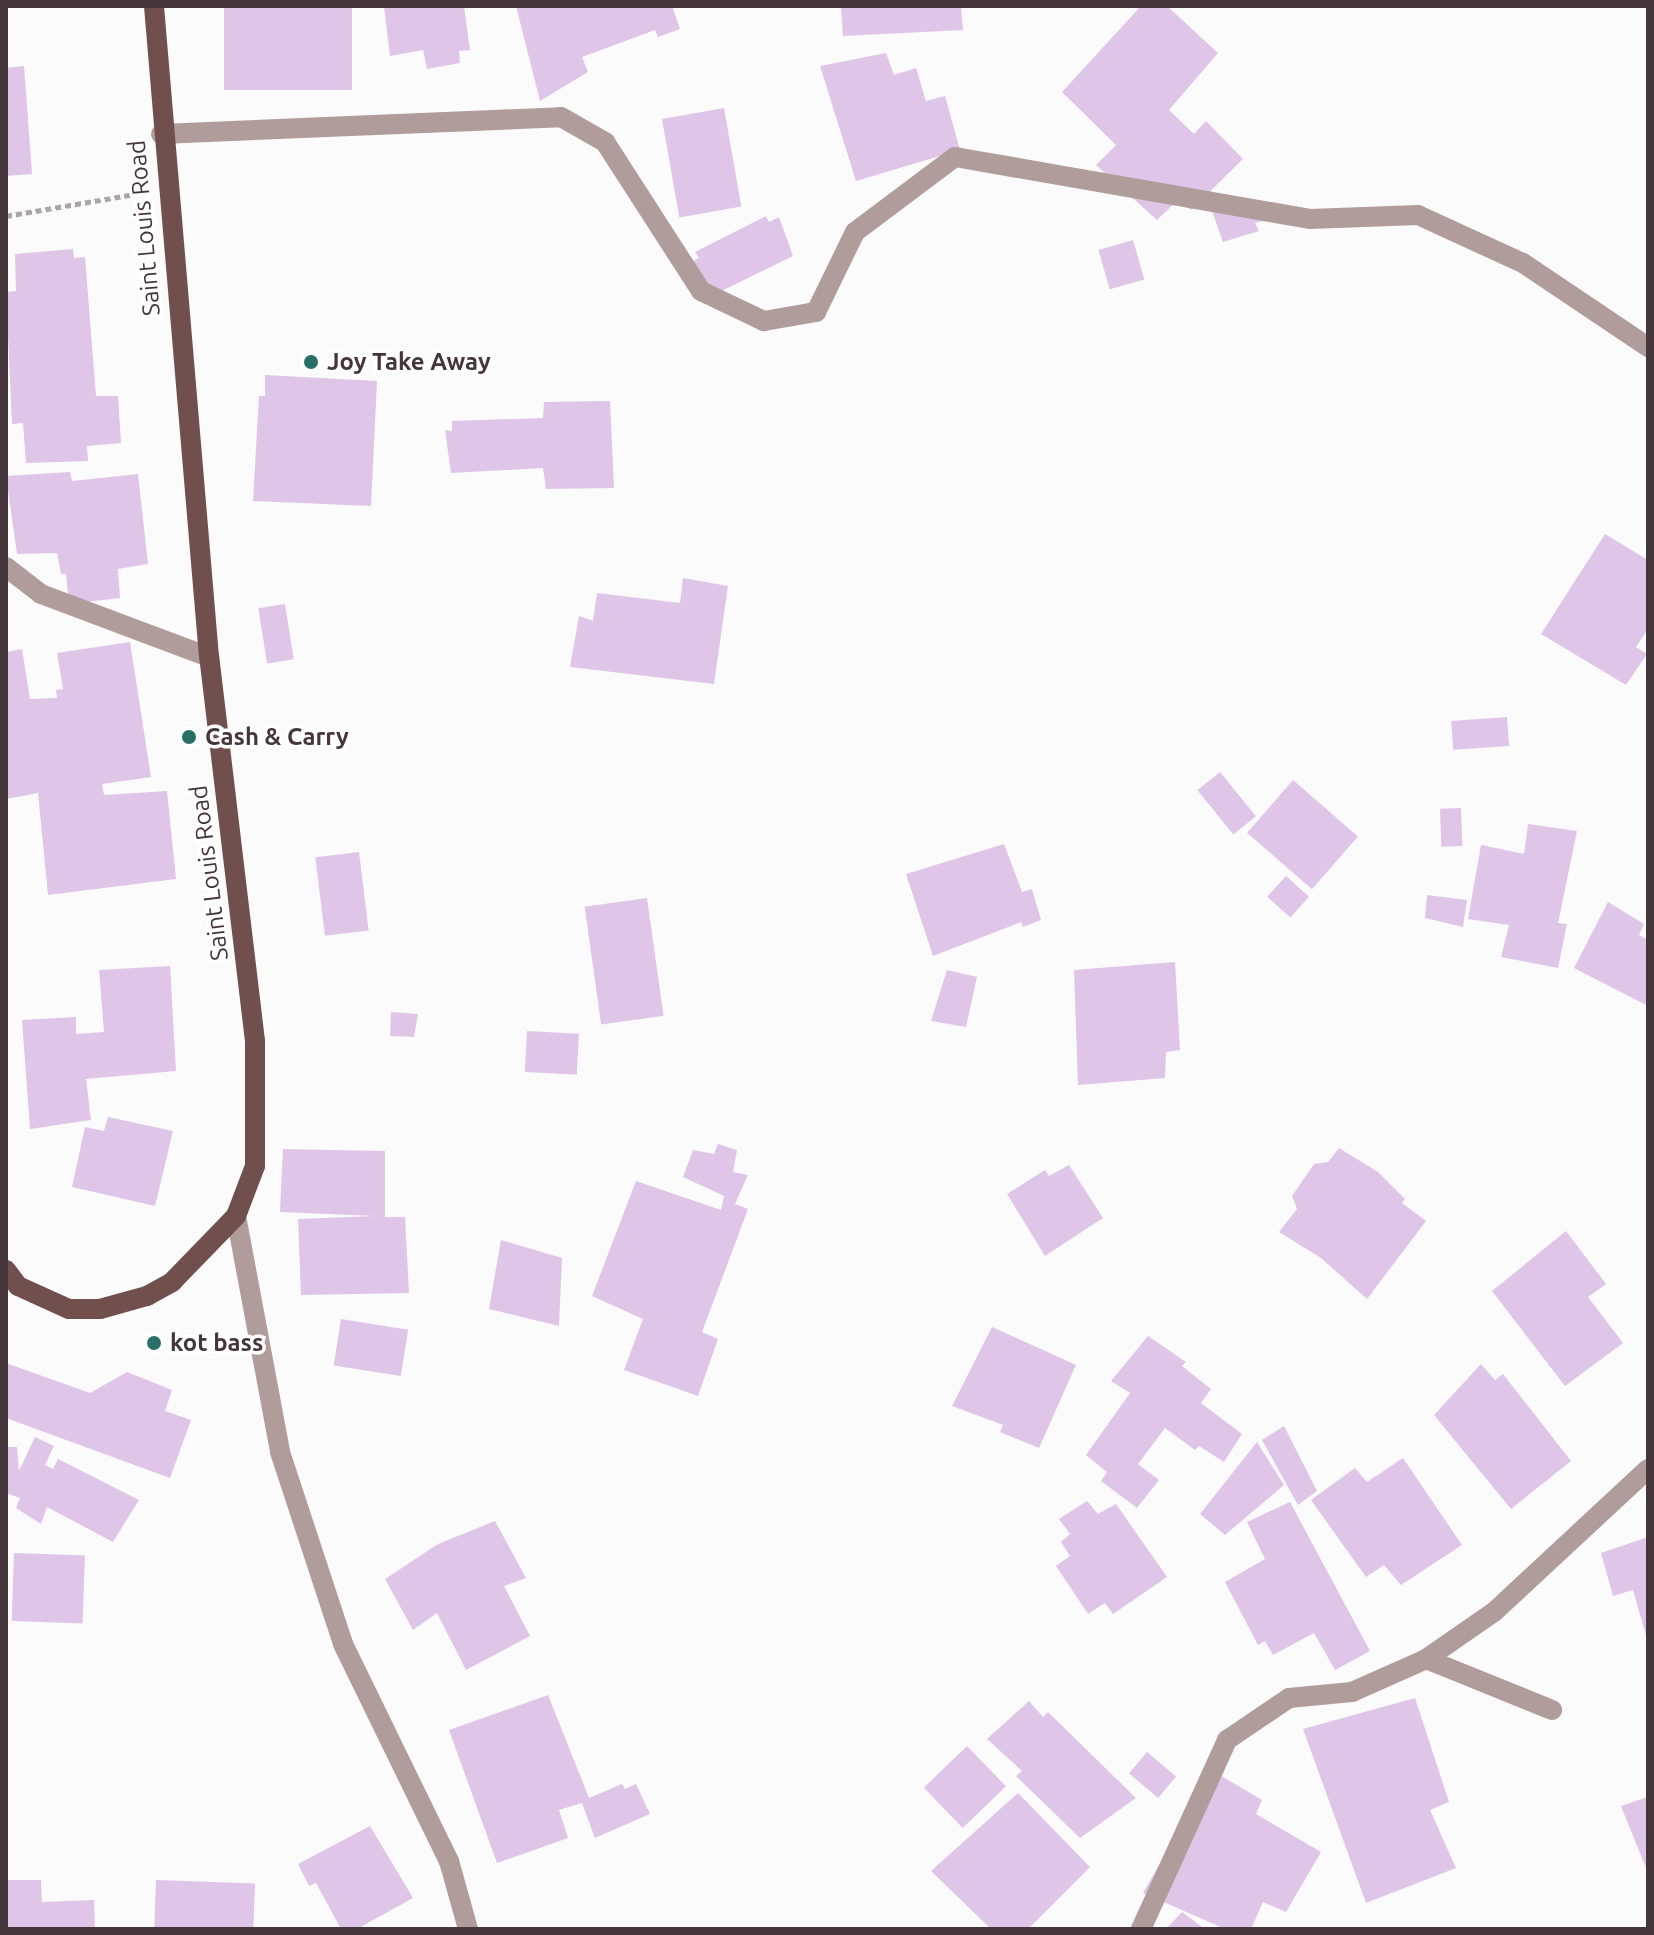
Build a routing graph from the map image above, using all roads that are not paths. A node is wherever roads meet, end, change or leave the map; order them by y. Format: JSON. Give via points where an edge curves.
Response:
{"nodes":[{"id":1,"x":154,"y":6,"type":"edge"},
{"id":2,"x":161,"y":134,"type":"junction"},
{"id":3,"x":1648,"y":347,"type":"edge"},
{"id":4,"x":6,"y":567,"type":"edge"},
{"id":5,"x":209,"y":657,"type":"junction"},
{"id":6,"x":236,"y":1216,"type":"junction"},
{"id":7,"x":6,"y":1270,"type":"edge"},
{"id":8,"x":1648,"y":1469,"type":"edge"},
{"id":9,"x":1426,"y":1659,"type":"junction"},
{"id":10,"x":1552,"y":1710,"type":"dead end"},
{"id":11,"x":468,"y":1929,"type":"edge"},
{"id":12,"x":1141,"y":1929,"type":"edge"}],
"edges":[{"from":1,"to":2,"type":"main road","name":"Saint Louis Road"},
{"from":2,"to":3,"type":"street","via":[[561,117],[605,142],[701,291],[764,321],[816,312],[855,232],[955,157],[1310,219],[1418,215],[1523,263]]},
{"from":2,"to":5,"type":"main road","name":"Saint Louis Road"},
{"from":4,"to":5,"type":"street","via":[[41,594]]},
{"from":5,"to":6,"type":"main road","name":"Saint Louis Road","via":[[255,1041],[255,1166]]},
{"from":6,"to":7,"type":"main road","name":"Saint Louis Road","via":[[172,1282],[128,1303],[69,1309],[18,1286]]},
{"from":6,"to":11,"type":"street","via":[[280,1452],[294,1496],[343,1644],[449,1861]]},
{"from":8,"to":9,"type":"street","via":[[1494,1612]]},
{"from":9,"to":10,"type":"street"},
{"from":9,"to":12,"type":"street","via":[[1352,1692],[1289,1698],[1227,1740]]}]}
